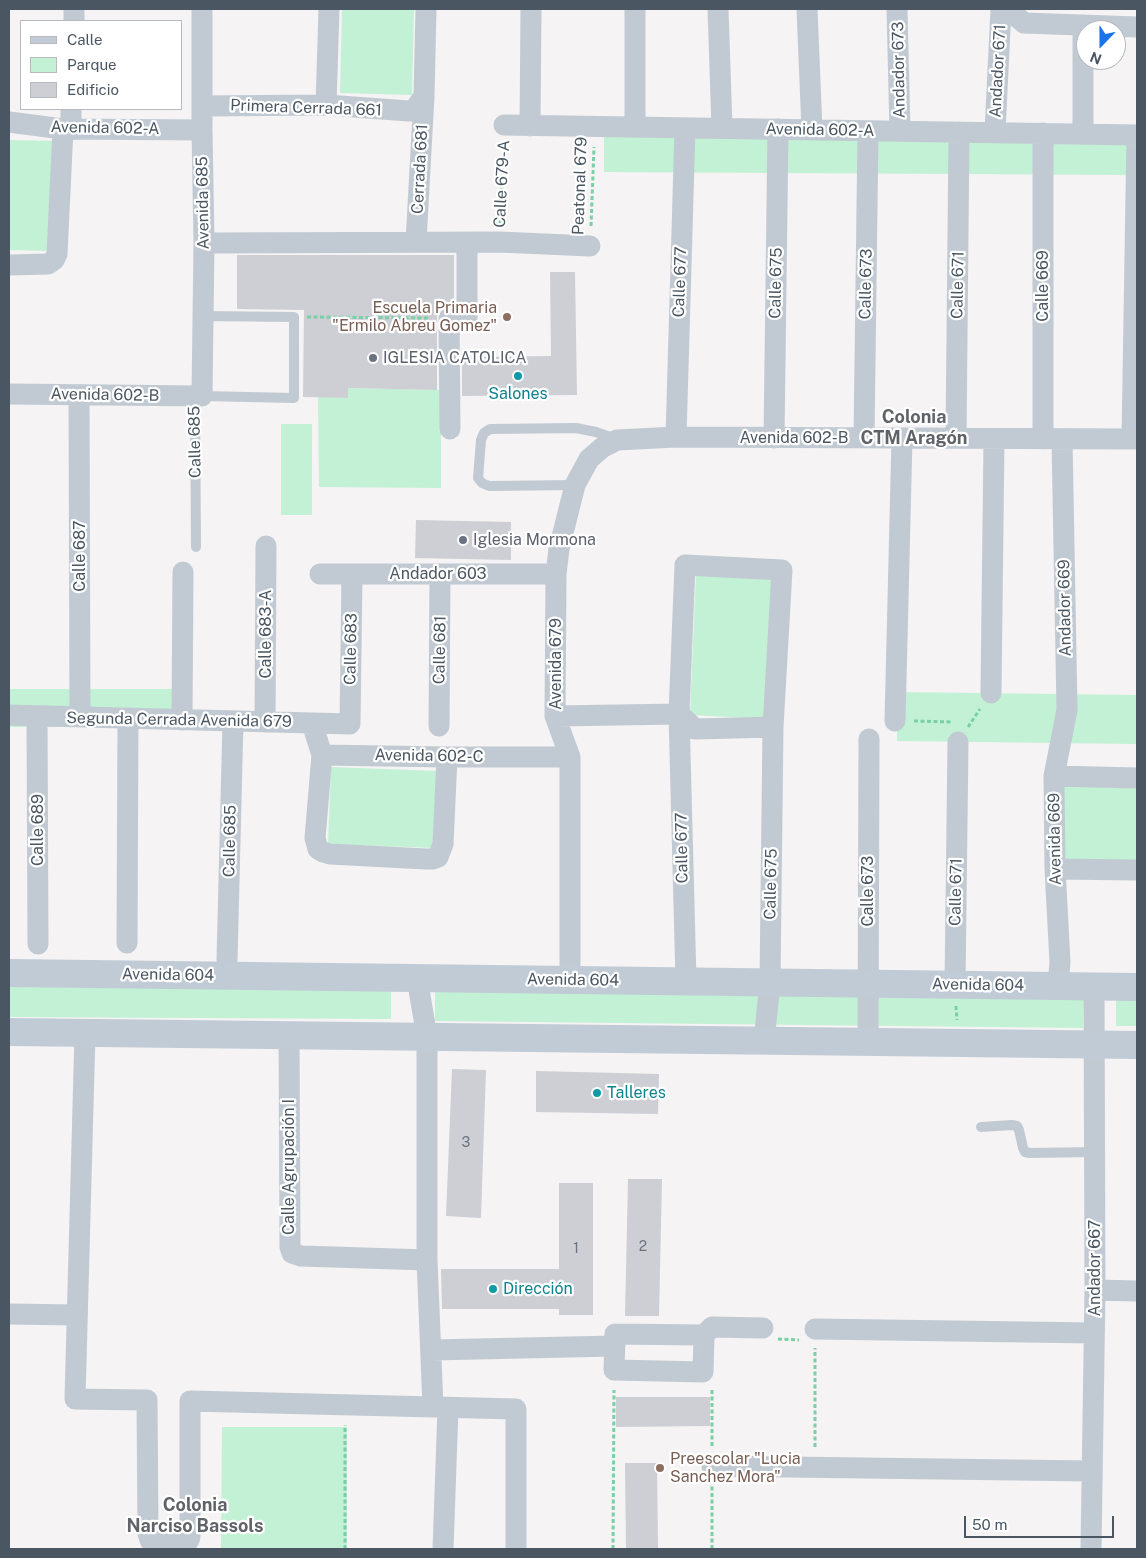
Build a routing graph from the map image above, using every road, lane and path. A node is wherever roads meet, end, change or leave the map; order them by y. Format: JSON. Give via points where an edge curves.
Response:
{"nodes":[{"id":1,"x":202,"y":9,"type":"edge"},
{"id":2,"x":329,"y":9,"type":"edge"},
{"id":3,"x":426,"y":9,"type":"edge"},
{"id":4,"x":531,"y":9,"type":"edge"},
{"id":5,"x":635,"y":9,"type":"edge"},
{"id":6,"x":718,"y":9,"type":"edge"},
{"id":7,"x":807,"y":9,"type":"edge"},
{"id":8,"x":897,"y":9,"type":"edge"},
{"id":9,"x":1001,"y":9,"type":"edge"},
{"id":10,"x":1008,"y":9,"type":"edge"},
{"id":11,"x":1076,"y":25,"type":"edge"},
{"id":12,"x":1083,"y":70,"type":"edge"},
{"id":13,"x":424,"y":96,"type":"junction"},
{"id":14,"x":326,"y":105,"type":"junction"},
{"id":15,"x":202,"y":106,"type":"junction"},
{"id":16,"x":9,"y":122,"type":"edge"},
{"id":17,"x":68,"y":122,"type":"edge"},
{"id":18,"x":504,"y":125,"type":"joint"},
{"id":19,"x":530,"y":126,"type":"junction"},
{"id":20,"x":595,"y":127,"type":"junction"},
{"id":21,"x":635,"y":127,"type":"junction"},
{"id":22,"x":685,"y":128,"type":"junction"},
{"id":23,"x":722,"y":128,"type":"junction"},
{"id":24,"x":778,"y":129,"type":"junction"},
{"id":25,"x":202,"y":130,"type":"junction"},
{"id":26,"x":812,"y":130,"type":"junction"},
{"id":27,"x":868,"y":131,"type":"junction"},
{"id":28,"x":900,"y":131,"type":"junction"},
{"id":29,"x":959,"y":132,"type":"junction"},
{"id":30,"x":995,"y":132,"type":"junction"},
{"id":31,"x":1043,"y":133,"type":"junction"},
{"id":32,"x":1083,"y":134,"type":"junction"},
{"id":33,"x":1136,"y":135,"type":"edge"},
{"id":34,"x":416,"y":242,"type":"junction"},
{"id":35,"x":467,"y":242,"type":"junction"},
{"id":36,"x":499,"y":242,"type":"junction"},
{"id":37,"x":204,"y":244,"type":"junction"},
{"id":38,"x":590,"y":246,"type":"joint"},
{"id":39,"x":9,"y":265,"type":"edge"},
{"id":40,"x":203,"y":316,"type":"junction"},
{"id":41,"x":294,"y":317,"type":"junction"},
{"id":42,"x":449,"y":318,"type":"junction"},
{"id":43,"x":9,"y":394,"type":"edge"},
{"id":44,"x":80,"y":395,"type":"junction"},
{"id":45,"x":198,"y":396,"type":"junction"},
{"id":46,"x":450,"y":429,"type":"dead end"},
{"id":47,"x":676,"y":437,"type":"junction"},
{"id":48,"x":774,"y":438,"type":"junction"},
{"id":49,"x":864,"y":438,"type":"junction"},
{"id":50,"x":902,"y":438,"type":"junction"},
{"id":51,"x":956,"y":438,"type":"junction"},
{"id":52,"x":994,"y":439,"type":"junction"},
{"id":53,"x":1052,"y":439,"type":"junction"},
{"id":54,"x":1135,"y":439,"type":"edge"},
{"id":55,"x":610,"y":443,"type":"junction"},
{"id":56,"x":575,"y":485,"type":"junction"},
{"id":57,"x":266,"y":546,"type":"dead end"},
{"id":58,"x":196,"y":547,"type":"dead end"},
{"id":59,"x":183,"y":572,"type":"dead end"},
{"id":60,"x":320,"y":574,"type":"dead end"},
{"id":61,"x":352,"y":574,"type":"junction"},
{"id":62,"x":440,"y":574,"type":"junction"},
{"id":63,"x":556,"y":574,"type":"junction"},
{"id":64,"x":991,"y":693,"type":"joint"},
{"id":65,"x":679,"y":714,"type":"junction"},
{"id":66,"x":9,"y":715,"type":"edge"},
{"id":67,"x":37,"y":716,"type":"junction"},
{"id":68,"x":555,"y":716,"type":"junction"},
{"id":69,"x":80,"y":717,"type":"junction"},
{"id":70,"x":128,"y":718,"type":"junction"},
{"id":71,"x":182,"y":720,"type":"junction"},
{"id":72,"x":895,"y":720,"type":"joint"},
{"id":73,"x":233,"y":721,"type":"junction"},
{"id":74,"x":266,"y":722,"type":"junction"},
{"id":75,"x":971,"y":722,"type":"junction"},
{"id":76,"x":312,"y":723,"type":"junction"},
{"id":77,"x":350,"y":724,"type":"joint"},
{"id":78,"x":439,"y":726,"type":"dead end"},
{"id":79,"x":772,"y":727,"type":"junction"},
{"id":80,"x":869,"y":739,"type":"dead end"},
{"id":81,"x":958,"y":742,"type":"joint"},
{"id":82,"x":322,"y":755,"type":"junction"},
{"id":83,"x":447,"y":757,"type":"junction"},
{"id":84,"x":570,"y":757,"type":"junction"},
{"id":85,"x":1054,"y":776,"type":"junction"},
{"id":86,"x":1137,"y":778,"type":"edge"},
{"id":87,"x":1055,"y":869,"type":"junction"},
{"id":88,"x":1137,"y":870,"type":"edge"},
{"id":89,"x":127,"y":943,"type":"dead end"},
{"id":90,"x":38,"y":944,"type":"dead end"},
{"id":91,"x":226,"y":962,"type":"dead end"},
{"id":92,"x":9,"y":973,"type":"edge"},
{"id":93,"x":417,"y":978,"type":"junction"},
{"id":94,"x":570,"y":980,"type":"junction"},
{"id":95,"x":686,"y":981,"type":"junction"},
{"id":96,"x":770,"y":982,"type":"junction"},
{"id":97,"x":868,"y":984,"type":"junction"},
{"id":98,"x":955,"y":984,"type":"junction"},
{"id":99,"x":1058,"y":986,"type":"junction"},
{"id":100,"x":1094,"y":986,"type":"junction"},
{"id":101,"x":1137,"y":987,"type":"edge"},
{"id":102,"x":9,"y":1032,"type":"edge"},
{"id":103,"x":85,"y":1032,"type":"junction"},
{"id":104,"x":289,"y":1035,"type":"junction"},
{"id":105,"x":428,"y":1037,"type":"junction"},
{"id":106,"x":764,"y":1041,"type":"junction"},
{"id":107,"x":868,"y":1042,"type":"junction"},
{"id":108,"x":959,"y":1043,"type":"junction"},
{"id":109,"x":1095,"y":1045,"type":"junction"},
{"id":110,"x":1137,"y":1045,"type":"edge"},
{"id":111,"x":981,"y":1127,"type":"dead end"},
{"id":112,"x":1095,"y":1152,"type":"junction"},
{"id":113,"x":427,"y":1260,"type":"junction"},
{"id":114,"x":1095,"y":1290,"type":"junction"},
{"id":115,"x":1137,"y":1291,"type":"edge"},
{"id":116,"x":9,"y":1314,"type":"edge"},
{"id":117,"x":77,"y":1315,"type":"junction"},
{"id":118,"x":764,"y":1328,"type":"dead end"},
{"id":119,"x":815,"y":1329,"type":"joint"},
{"id":120,"x":1094,"y":1333,"type":"junction"},
{"id":121,"x":704,"y":1336,"type":"junction"},
{"id":122,"x":615,"y":1346,"type":"junction"},
{"id":123,"x":432,"y":1350,"type":"junction"},
{"id":124,"x":614,"y":1370,"type":"junction"},
{"id":125,"x":712,"y":1387,"type":"dead end"},
{"id":126,"x":345,"y":1405,"type":"junction"},
{"id":127,"x":440,"y":1407,"type":"junction"},
{"id":128,"x":712,"y":1466,"type":"junction"},
{"id":129,"x":814,"y":1467,"type":"junction"},
{"id":130,"x":1092,"y":1471,"type":"junction"},
{"id":131,"x":345,"y":1549,"type":"edge"},
{"id":132,"x":443,"y":1549,"type":"edge"},
{"id":133,"x":516,"y":1549,"type":"edge"},
{"id":134,"x":613,"y":1549,"type":"edge"},
{"id":135,"x":712,"y":1549,"type":"edge"},
{"id":136,"x":1091,"y":1549,"type":"edge"}],
"edges":[{"from":1,"to":15,"type":"street","name":"Avenida 685"},
{"from":2,"to":14,"type":"street"},
{"from":3,"to":13,"type":"street","name":"Cerrada 681"},
{"from":4,"to":19,"type":"street"},
{"from":5,"to":21,"type":"street"},
{"from":6,"to":23,"type":"street"},
{"from":7,"to":26,"type":"street"},
{"from":8,"to":28,"type":"street","name":"Andador 673"},
{"from":9,"to":30,"type":"street","name":"Andador 671"},
{"from":10,"to":11,"type":"street","via":[[1024,23]]},
{"from":12,"to":32,"type":"street"},
{"from":13,"to":14,"type":"street","name":"Primera Cerrada 661","via":[[410,111]]},
{"from":13,"to":34,"type":"street","name":"Cerrada 681"},
{"from":14,"to":15,"type":"street","name":"Primera Cerrada 661"},
{"from":15,"to":25,"type":"street","name":"Avenida 685"},
{"from":16,"to":17,"type":"street","name":"Avenida 602-A"},
{"from":17,"to":25,"type":"street","name":"Avenida 602-A"},
{"from":17,"to":39,"type":"street","via":[[57,254],[48,264]]},
{"from":18,"to":19,"type":"street","name":"Avenida 602-A"},
{"from":18,"to":36,"type":"path","name":"Calle 679-A"},
{"from":19,"to":20,"type":"street","name":"Avenida 602-A"},
{"from":20,"to":21,"type":"street","name":"Avenida 602-A"},
{"from":20,"to":38,"type":"path","name":"Peatonal 679"},
{"from":21,"to":22,"type":"street","name":"Avenida 602-A"},
{"from":22,"to":23,"type":"street","name":"Avenida 602-A"},
{"from":22,"to":47,"type":"street","name":"Calle 677"},
{"from":23,"to":24,"type":"street","name":"Avenida 602-A"},
{"from":24,"to":26,"type":"street","name":"Avenida 602-A"},
{"from":24,"to":48,"type":"street","name":"Calle 675"},
{"from":25,"to":37,"type":"street","name":"Avenida 685"},
{"from":26,"to":27,"type":"street","name":"Avenida 602-A"},
{"from":27,"to":28,"type":"street","name":"Avenida 602-A"},
{"from":27,"to":49,"type":"street","name":"Calle 673"},
{"from":28,"to":29,"type":"street","name":"Avenida 602-A"},
{"from":29,"to":30,"type":"street","name":"Avenida 602-A"},
{"from":29,"to":51,"type":"street","name":"Calle 671"},
{"from":30,"to":31,"type":"street","name":"Avenida 602-A"},
{"from":31,"to":32,"type":"street","name":"Avenida 602-A"},
{"from":31,"to":53,"type":"street","name":"Calle 669"},
{"from":32,"to":33,"type":"street","name":"Avenida 602-A"},
{"from":33,"to":54,"type":"street"},
{"from":34,"to":35,"type":"street"},
{"from":34,"to":37,"type":"street"},
{"from":35,"to":36,"type":"street"},
{"from":35,"to":42,"type":"street","via":[[468,319]]},
{"from":36,"to":38,"type":"street"},
{"from":37,"to":40,"type":"street","name":"Avenida 685"},
{"from":40,"to":41,"type":"lane"},
{"from":40,"to":45,"type":"street","name":"Avenida 685"},
{"from":41,"to":42,"type":"path"},
{"from":41,"to":45,"type":"lane","via":[[294,398]]},
{"from":42,"to":46,"type":"street"},
{"from":43,"to":44,"type":"street","name":"Avenida 602-B"},
{"from":44,"to":45,"type":"street","name":"Avenida 602-B"},
{"from":44,"to":69,"type":"street","name":"Calle 687"},
{"from":45,"to":58,"type":"lane","name":"Calle 685"},
{"from":47,"to":48,"type":"street","name":"Avenida 602-B"},
{"from":47,"to":55,"type":"street","name":"Avenida 602-B"},
{"from":48,"to":49,"type":"street","name":"Avenida 602-B"},
{"from":49,"to":50,"type":"street","name":"Avenida 602-B"},
{"from":50,"to":51,"type":"street","name":"Avenida 602-B"},
{"from":50,"to":72,"type":"street"},
{"from":51,"to":52,"type":"street","name":"Avenida 602-B"},
{"from":52,"to":53,"type":"street","name":"Avenida 602-B"},
{"from":52,"to":64,"type":"street"},
{"from":53,"to":54,"type":"street","name":"Avenida 602-B"},
{"from":53,"to":85,"type":"street","name":"Andador 669","via":[[1067,710]]},
{"from":55,"to":56,"type":"street","name":"Avenida 679","via":[[589,459]]},
{"from":55,"to":56,"type":"lane","via":[[596,432],[576,428],[490,429],[484,433],[478,478],[482,483],[489,486]]},
{"from":56,"to":63,"type":"street","name":"Avenida 679"},
{"from":57,"to":74,"type":"street","name":"Calle 683-A"},
{"from":59,"to":71,"type":"street"},
{"from":60,"to":61,"type":"street","name":"Andador 603"},
{"from":61,"to":62,"type":"street","name":"Andador 603"},
{"from":61,"to":77,"type":"street","name":"Calle 683"},
{"from":62,"to":63,"type":"street","name":"Andador 603"},
{"from":62,"to":78,"type":"street","name":"Calle 681"},
{"from":63,"to":68,"type":"street","name":"Avenida 679"},
{"from":64,"to":75,"type":"path"},
{"from":65,"to":68,"type":"street"},
{"from":65,"to":79,"type":"street","via":[[695,729]]},
{"from":65,"to":79,"type":"street","name":"Calle 677","via":[[685,565],[782,570]]},
{"from":65,"to":95,"type":"street","name":"Calle 677"},
{"from":66,"to":67,"type":"street","name":"Segunda Cerrada Avenida 679"},
{"from":67,"to":69,"type":"street","name":"Segunda Cerrada Avenida 679"},
{"from":67,"to":90,"type":"street","name":"Calle 689"},
{"from":68,"to":84,"type":"street","name":"Avenida 679"},
{"from":69,"to":70,"type":"street","name":"Segunda Cerrada Avenida 679"},
{"from":70,"to":71,"type":"street","name":"Segunda Cerrada Avenida 679"},
{"from":70,"to":89,"type":"street"},
{"from":71,"to":73,"type":"street","name":"Segunda Cerrada Avenida 679"},
{"from":72,"to":75,"type":"path"},
{"from":73,"to":74,"type":"street","name":"Segunda Cerrada Avenida 679"},
{"from":73,"to":91,"type":"street","name":"Calle 685"},
{"from":74,"to":76,"type":"street","name":"Segunda Cerrada Avenida 679"},
{"from":75,"to":81,"type":"path"},
{"from":76,"to":77,"type":"street","name":"Segunda Cerrada Avenida 679"},
{"from":76,"to":82,"type":"street"},
{"from":79,"to":96,"type":"street","name":"Calle 675"},
{"from":80,"to":97,"type":"street","name":"Calle 673"},
{"from":81,"to":98,"type":"street","name":"Calle 671"},
{"from":82,"to":83,"type":"street","name":"Avenida 602-C"},
{"from":82,"to":83,"type":"street","via":[[315,838],[318,849],[330,854],[426,860],[438,857],[443,844]]},
{"from":83,"to":84,"type":"street","name":"Avenida 602-C"},
{"from":84,"to":94,"type":"street","name":"Avenida 679"},
{"from":85,"to":86,"type":"street","name":"Avenida 669"},
{"from":85,"to":87,"type":"street","name":"Avenida 669"},
{"from":87,"to":88,"type":"street"},
{"from":87,"to":99,"type":"street","name":"Avenida 669","via":[[1060,962]]},
{"from":92,"to":93,"type":"street","name":"Avenida 604"},
{"from":93,"to":94,"type":"street","name":"Avenida 604"},
{"from":93,"to":105,"type":"street"},
{"from":94,"to":95,"type":"street","name":"Avenida 604"},
{"from":95,"to":96,"type":"street","name":"Avenida 604"},
{"from":96,"to":97,"type":"street","name":"Avenida 604"},
{"from":96,"to":106,"type":"street","name":"Calle 675"},
{"from":97,"to":98,"type":"street","name":"Avenida 604"},
{"from":97,"to":107,"type":"street","name":"Calle 673"},
{"from":98,"to":99,"type":"street","name":"Avenida 604"},
{"from":98,"to":108,"type":"path"},
{"from":99,"to":100,"type":"street","name":"Avenida 604"},
{"from":100,"to":101,"type":"street","name":"Avenida 604"},
{"from":100,"to":109,"type":"street","name":"Andador 667"},
{"from":102,"to":103,"type":"street"},
{"from":103,"to":104,"type":"street"},
{"from":103,"to":117,"type":"street"},
{"from":104,"to":105,"type":"street"},
{"from":104,"to":113,"type":"street","name":"Calle Agrupación I","via":[[292,1253],[301,1256]]},
{"from":105,"to":106,"type":"street"},
{"from":105,"to":113,"type":"street"},
{"from":106,"to":107,"type":"street"},
{"from":107,"to":108,"type":"street"},
{"from":108,"to":109,"type":"street"},
{"from":109,"to":110,"type":"street"},
{"from":109,"to":112,"type":"street","name":"Andador 667"},
{"from":111,"to":112,"type":"lane","via":[[1017,1126],[1023,1148],[1030,1154]]},
{"from":112,"to":114,"type":"street","name":"Andador 667"},
{"from":113,"to":123,"type":"street"},
{"from":114,"to":115,"type":"street"},
{"from":114,"to":120,"type":"street","name":"Andador 667"},
{"from":116,"to":117,"type":"street"},
{"from":117,"to":126,"type":"street","via":[[75,1399],[148,1400],[148,1533],[154,1542],[184,1543],[190,1537],[190,1401]]},
{"from":118,"to":121,"type":"street","via":[[712,1327]]},
{"from":119,"to":120,"type":"street"},
{"from":119,"to":129,"type":"path"},
{"from":120,"to":130,"type":"street","name":"Andador 667"},
{"from":121,"to":122,"type":"street","via":[[615,1334]]},
{"from":121,"to":124,"type":"street","via":[[703,1372]]},
{"from":122,"to":123,"type":"street"},
{"from":122,"to":124,"type":"street"},
{"from":123,"to":127,"type":"street"},
{"from":124,"to":134,"type":"path"},
{"from":125,"to":128,"type":"path"},
{"from":126,"to":127,"type":"street"},
{"from":126,"to":131,"type":"path"},
{"from":127,"to":132,"type":"street"},
{"from":127,"to":133,"type":"street","via":[[516,1409]]},
{"from":128,"to":129,"type":"street"},
{"from":128,"to":135,"type":"path"},
{"from":129,"to":130,"type":"street"},
{"from":130,"to":136,"type":"street","name":"Andador 667"}]}
